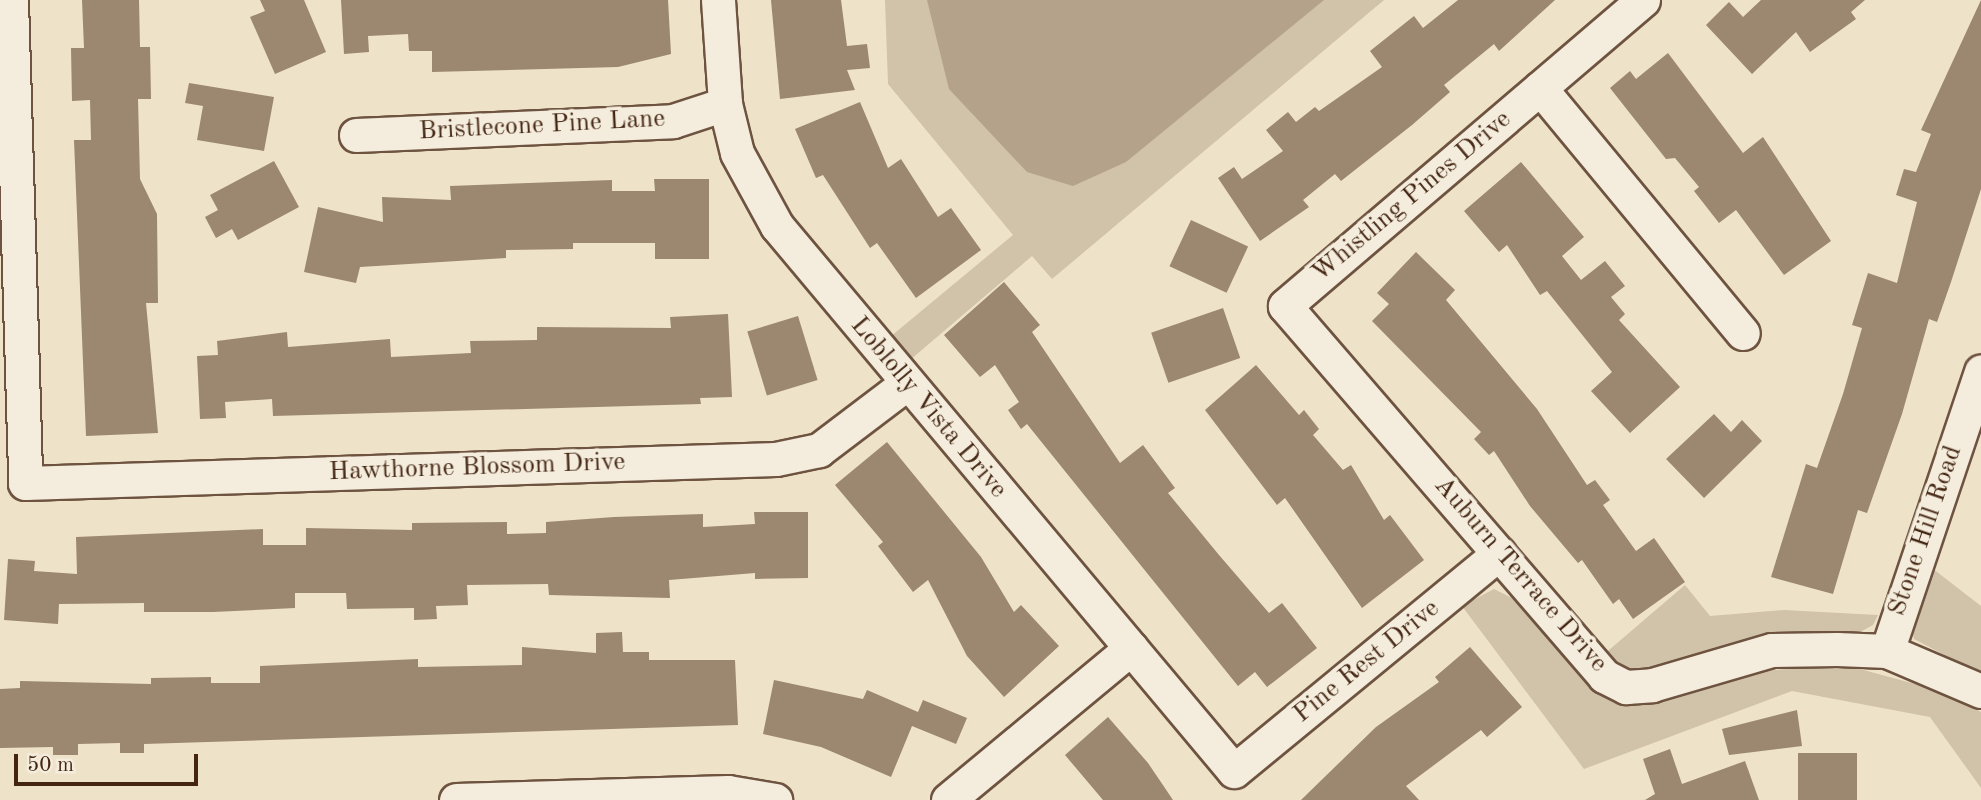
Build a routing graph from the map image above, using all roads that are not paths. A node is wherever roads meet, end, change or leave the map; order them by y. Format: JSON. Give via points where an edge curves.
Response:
{"nodes":[{"id":1,"x":11,"y":0,"type":"edge"},
{"id":2,"x":718,"y":0,"type":"edge"},
{"id":3,"x":1643,"y":0,"type":"edge"},
{"id":4,"x":1540,"y":88,"type":"junction"},
{"id":5,"x":725,"y":104,"type":"junction"},
{"id":6,"x":356,"y":135,"type":"dead end"},
{"id":7,"x":8,"y":138,"type":"edge"},
{"id":8,"x":1285,"y":306,"type":"joint"},
{"id":9,"x":1743,"y":333,"type":"dead end"},
{"id":10,"x":1981,"y":371,"type":"edge"},
{"id":11,"x":906,"y":384,"type":"junction"},
{"id":12,"x":1499,"y":553,"type":"junction"},
{"id":13,"x":1131,"y":648,"type":"junction"},
{"id":14,"x":1887,"y":651,"type":"junction"},
{"id":15,"x":1981,"y":691,"type":"edge"},
{"id":16,"x":1234,"y":771,"type":"joint"},
{"id":17,"x":456,"y":800,"type":"edge"},
{"id":18,"x":775,"y":800,"type":"edge"},
{"id":19,"x":948,"y":800,"type":"edge"}],
"edges":[{"from":1,"to":7,"type":"street"},
{"from":2,"to":5,"type":"street","name":"Loblolly Vista Drive"},
{"from":3,"to":4,"type":"street","name":"Whistling Pines Drive"},
{"from":4,"to":8,"type":"street","name":"Whistling Pines Drive"},
{"from":4,"to":9,"type":"street"},
{"from":5,"to":6,"type":"street","name":"Bristlecone Pine Lane","via":[[673,121]]},
{"from":5,"to":11,"type":"street","name":"Loblolly Vista Drive","via":[[737,153],[777,226]]},
{"from":7,"to":11,"type":"street","name":"Hawthorne Blossom Drive","via":[[25,483],[776,459],[819,450]]},
{"from":8,"to":12,"type":"street","name":"Auburn Terrace Drive"},
{"from":10,"to":14,"type":"street","name":"Stone Hill Road"},
{"from":11,"to":13,"type":"street","name":"Loblolly Vista Drive"},
{"from":12,"to":14,"type":"street","name":"Auburn Terrace Drive","via":[[1604,676],[1626,687],[1772,650]]},
{"from":12,"to":16,"type":"street","name":"Pine Rest Drive"},
{"from":13,"to":16,"type":"street","name":"Loblolly Vista Drive"},
{"from":13,"to":19,"type":"street"},
{"from":14,"to":15,"type":"street","name":"Auburn Terrace Drive"},
{"from":17,"to":18,"type":"street","via":[[728,792]]}]}
